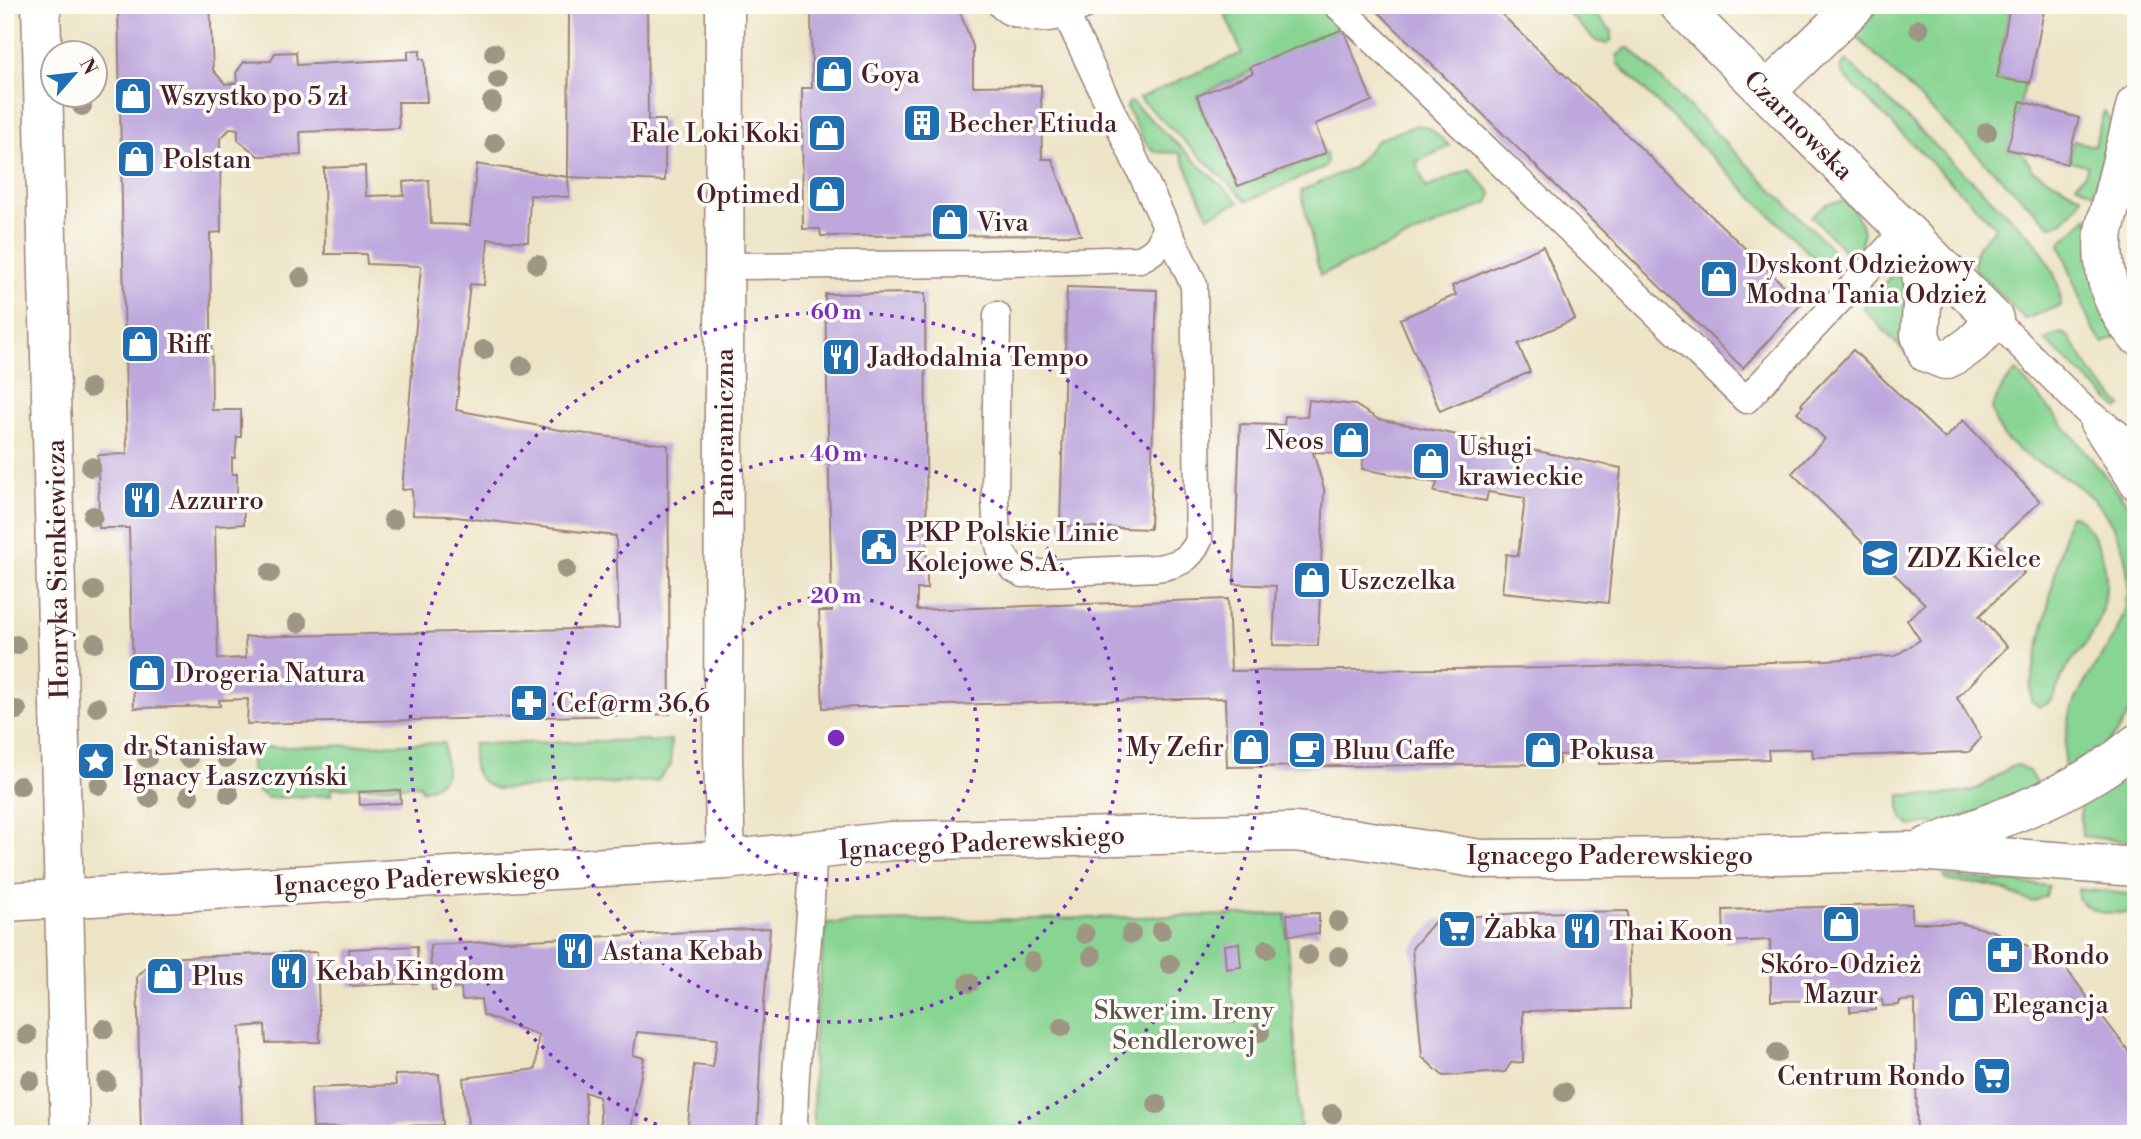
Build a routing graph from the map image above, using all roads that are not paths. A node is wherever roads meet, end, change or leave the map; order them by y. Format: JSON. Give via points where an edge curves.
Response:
{"nodes":[{"id":1,"x":41,"y":5,"type":"edge"},
{"id":2,"x":725,"y":5,"type":"edge"},
{"id":3,"x":1002,"y":5,"type":"edge"},
{"id":4,"x":1337,"y":5,"type":"edge"},
{"id":5,"x":1679,"y":5,"type":"edge"},
{"id":6,"x":1856,"y":5,"type":"edge"},
{"id":7,"x":1076,"y":10,"type":"edge"},
{"id":8,"x":1766,"y":92,"type":"junction"},
{"id":9,"x":2136,"y":104,"type":"edge"},
{"id":10,"x":1165,"y":225,"type":"junction"},
{"id":11,"x":1911,"y":238,"type":"junction"},
{"id":12,"x":725,"y":266,"type":"junction"},
{"id":13,"x":997,"y":315,"type":"dead end"},
{"id":14,"x":1994,"y":319,"type":"junction"},
{"id":15,"x":2136,"y":335,"type":"edge"},
{"id":16,"x":2085,"y":410,"type":"junction"},
{"id":17,"x":2136,"y":447,"type":"edge"},
{"id":18,"x":2136,"y":488,"type":"edge"},
{"id":19,"x":2136,"y":744,"type":"edge"},
{"id":20,"x":813,"y":851,"type":"junction"},
{"id":21,"x":1917,"y":851,"type":"junction"},
{"id":22,"x":726,"y":860,"type":"junction"},
{"id":23,"x":2136,"y":867,"type":"edge"},
{"id":24,"x":64,"y":897,"type":"junction"},
{"id":25,"x":5,"y":902,"type":"edge"},
{"id":26,"x":70,"y":1134,"type":"edge"},
{"id":27,"x":794,"y":1134,"type":"edge"}],
"edges":[{"from":1,"to":24,"type":"street","name":"Henryka Sienkiewicza"},
{"from":2,"to":12,"type":"street","name":"Panoramiczna"},
{"from":3,"to":7,"type":"lane","via":[[1038,20]]},
{"from":4,"to":11,"type":"lane","via":[[1746,400]]},
{"from":5,"to":8,"type":"street","name":"Czarnowska"},
{"from":6,"to":8,"type":"street"},
{"from":7,"to":10,"type":"lane"},
{"from":8,"to":11,"type":"street","name":"Czarnowska"},
{"from":9,"to":15,"type":"street","via":[[2103,246],[2109,289]]},
{"from":10,"to":12,"type":"lane","via":[[1163,242],[1140,259]]},
{"from":10,"to":13,"type":"lane","via":[[1194,285],[1199,540],[1185,560],[1157,568],[1036,574],[1012,568],[997,538]]},
{"from":11,"to":14,"type":"street","name":"Czarnowska"},
{"from":11,"to":14,"type":"street","via":[[1923,291],[1920,335],[1927,353],[1945,360],[1961,353],[1979,340]]},
{"from":12,"to":22,"type":"street","name":"Panoramiczna"},
{"from":14,"to":16,"type":"lane","name":"Czarnowska"},
{"from":16,"to":17,"type":"lane","name":"Czarnowska"},
{"from":16,"to":18,"type":"lane","name":"Czarnowska"},
{"from":19,"to":21,"type":"street","name":"Ignacego Paderewskiego","via":[[2059,796]]},
{"from":20,"to":21,"type":"street","name":"Ignacego Paderewskiego","via":[[891,841],[1294,832],[1480,859]]},
{"from":20,"to":22,"type":"street","name":"Ignacego Paderewskiego"},
{"from":20,"to":27,"type":"lane"},
{"from":21,"to":23,"type":"street","name":"Ignacego Paderewskiego"},
{"from":22,"to":24,"type":"street","name":"Ignacego Paderewskiego"},
{"from":24,"to":25,"type":"street","name":"Ignacego Paderewskiego"},
{"from":24,"to":26,"type":"street","name":"Henryka Sienkiewicza"}]}
